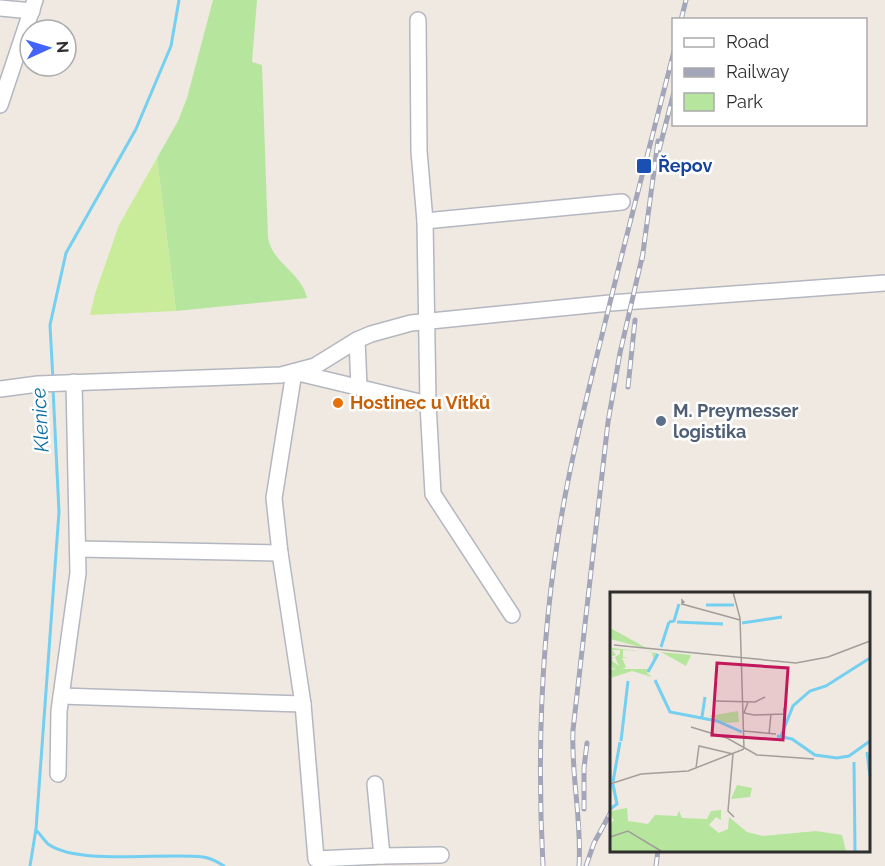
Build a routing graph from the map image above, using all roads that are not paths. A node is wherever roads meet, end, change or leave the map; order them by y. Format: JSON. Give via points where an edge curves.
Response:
{"nodes":[{"id":1,"x":33,"y":6,"type":"edge"},
{"id":2,"x":0,"y":8,"type":"edge"},
{"id":3,"x":418,"y":20,"type":"dead end"},
{"id":4,"x":1,"y":98,"type":"edge"},
{"id":5,"x":622,"y":202,"type":"dead end"},
{"id":6,"x":424,"y":221,"type":"junction"},
{"id":7,"x":885,"y":283,"type":"edge"},
{"id":8,"x":428,"y":321,"type":"junction"},
{"id":9,"x":357,"y":340,"type":"junction"},
{"id":10,"x":294,"y":372,"type":"junction"},
{"id":11,"x":70,"y":382,"type":"junction"},
{"id":12,"x":359,"y":387,"type":"junction"},
{"id":13,"x":0,"y":389,"type":"edge"},
{"id":14,"x":429,"y":404,"type":"junction"},
{"id":15,"x":78,"y":549,"type":"junction"},
{"id":16,"x":280,"y":553,"type":"junction"},
{"id":17,"x":512,"y":615,"type":"dead end"},
{"id":18,"x":61,"y":696,"type":"junction"},
{"id":19,"x":303,"y":704,"type":"junction"},
{"id":20,"x":58,"y":774,"type":"dead end"},
{"id":21,"x":375,"y":784,"type":"dead end"},
{"id":22,"x":441,"y":855,"type":"dead end"},
{"id":23,"x":382,"y":856,"type":"junction"}],
"edges":[{"from":1,"to":2,"type":"street"},
{"from":1,"to":4,"type":"street"},
{"from":3,"to":6,"type":"street"},
{"from":5,"to":6,"type":"street"},
{"from":6,"to":8,"type":"street"},
{"from":7,"to":8,"type":"street"},
{"from":8,"to":9,"type":"street","via":[[390,328]]},
{"from":8,"to":14,"type":"street"},
{"from":9,"to":10,"type":"street","via":[[315,366]]},
{"from":9,"to":12,"type":"street"},
{"from":10,"to":11,"type":"street"},
{"from":10,"to":12,"type":"street"},
{"from":10,"to":16,"type":"street","via":[[274,498]]},
{"from":11,"to":13,"type":"street"},
{"from":11,"to":15,"type":"street"},
{"from":12,"to":14,"type":"street"},
{"from":14,"to":17,"type":"street","via":[[433,494]]},
{"from":15,"to":16,"type":"street"},
{"from":15,"to":18,"type":"street"},
{"from":16,"to":19,"type":"street"},
{"from":18,"to":19,"type":"street"},
{"from":18,"to":20,"type":"street"},
{"from":19,"to":23,"type":"street","via":[[316,859]]},
{"from":21,"to":23,"type":"street"},
{"from":22,"to":23,"type":"street"}]}
